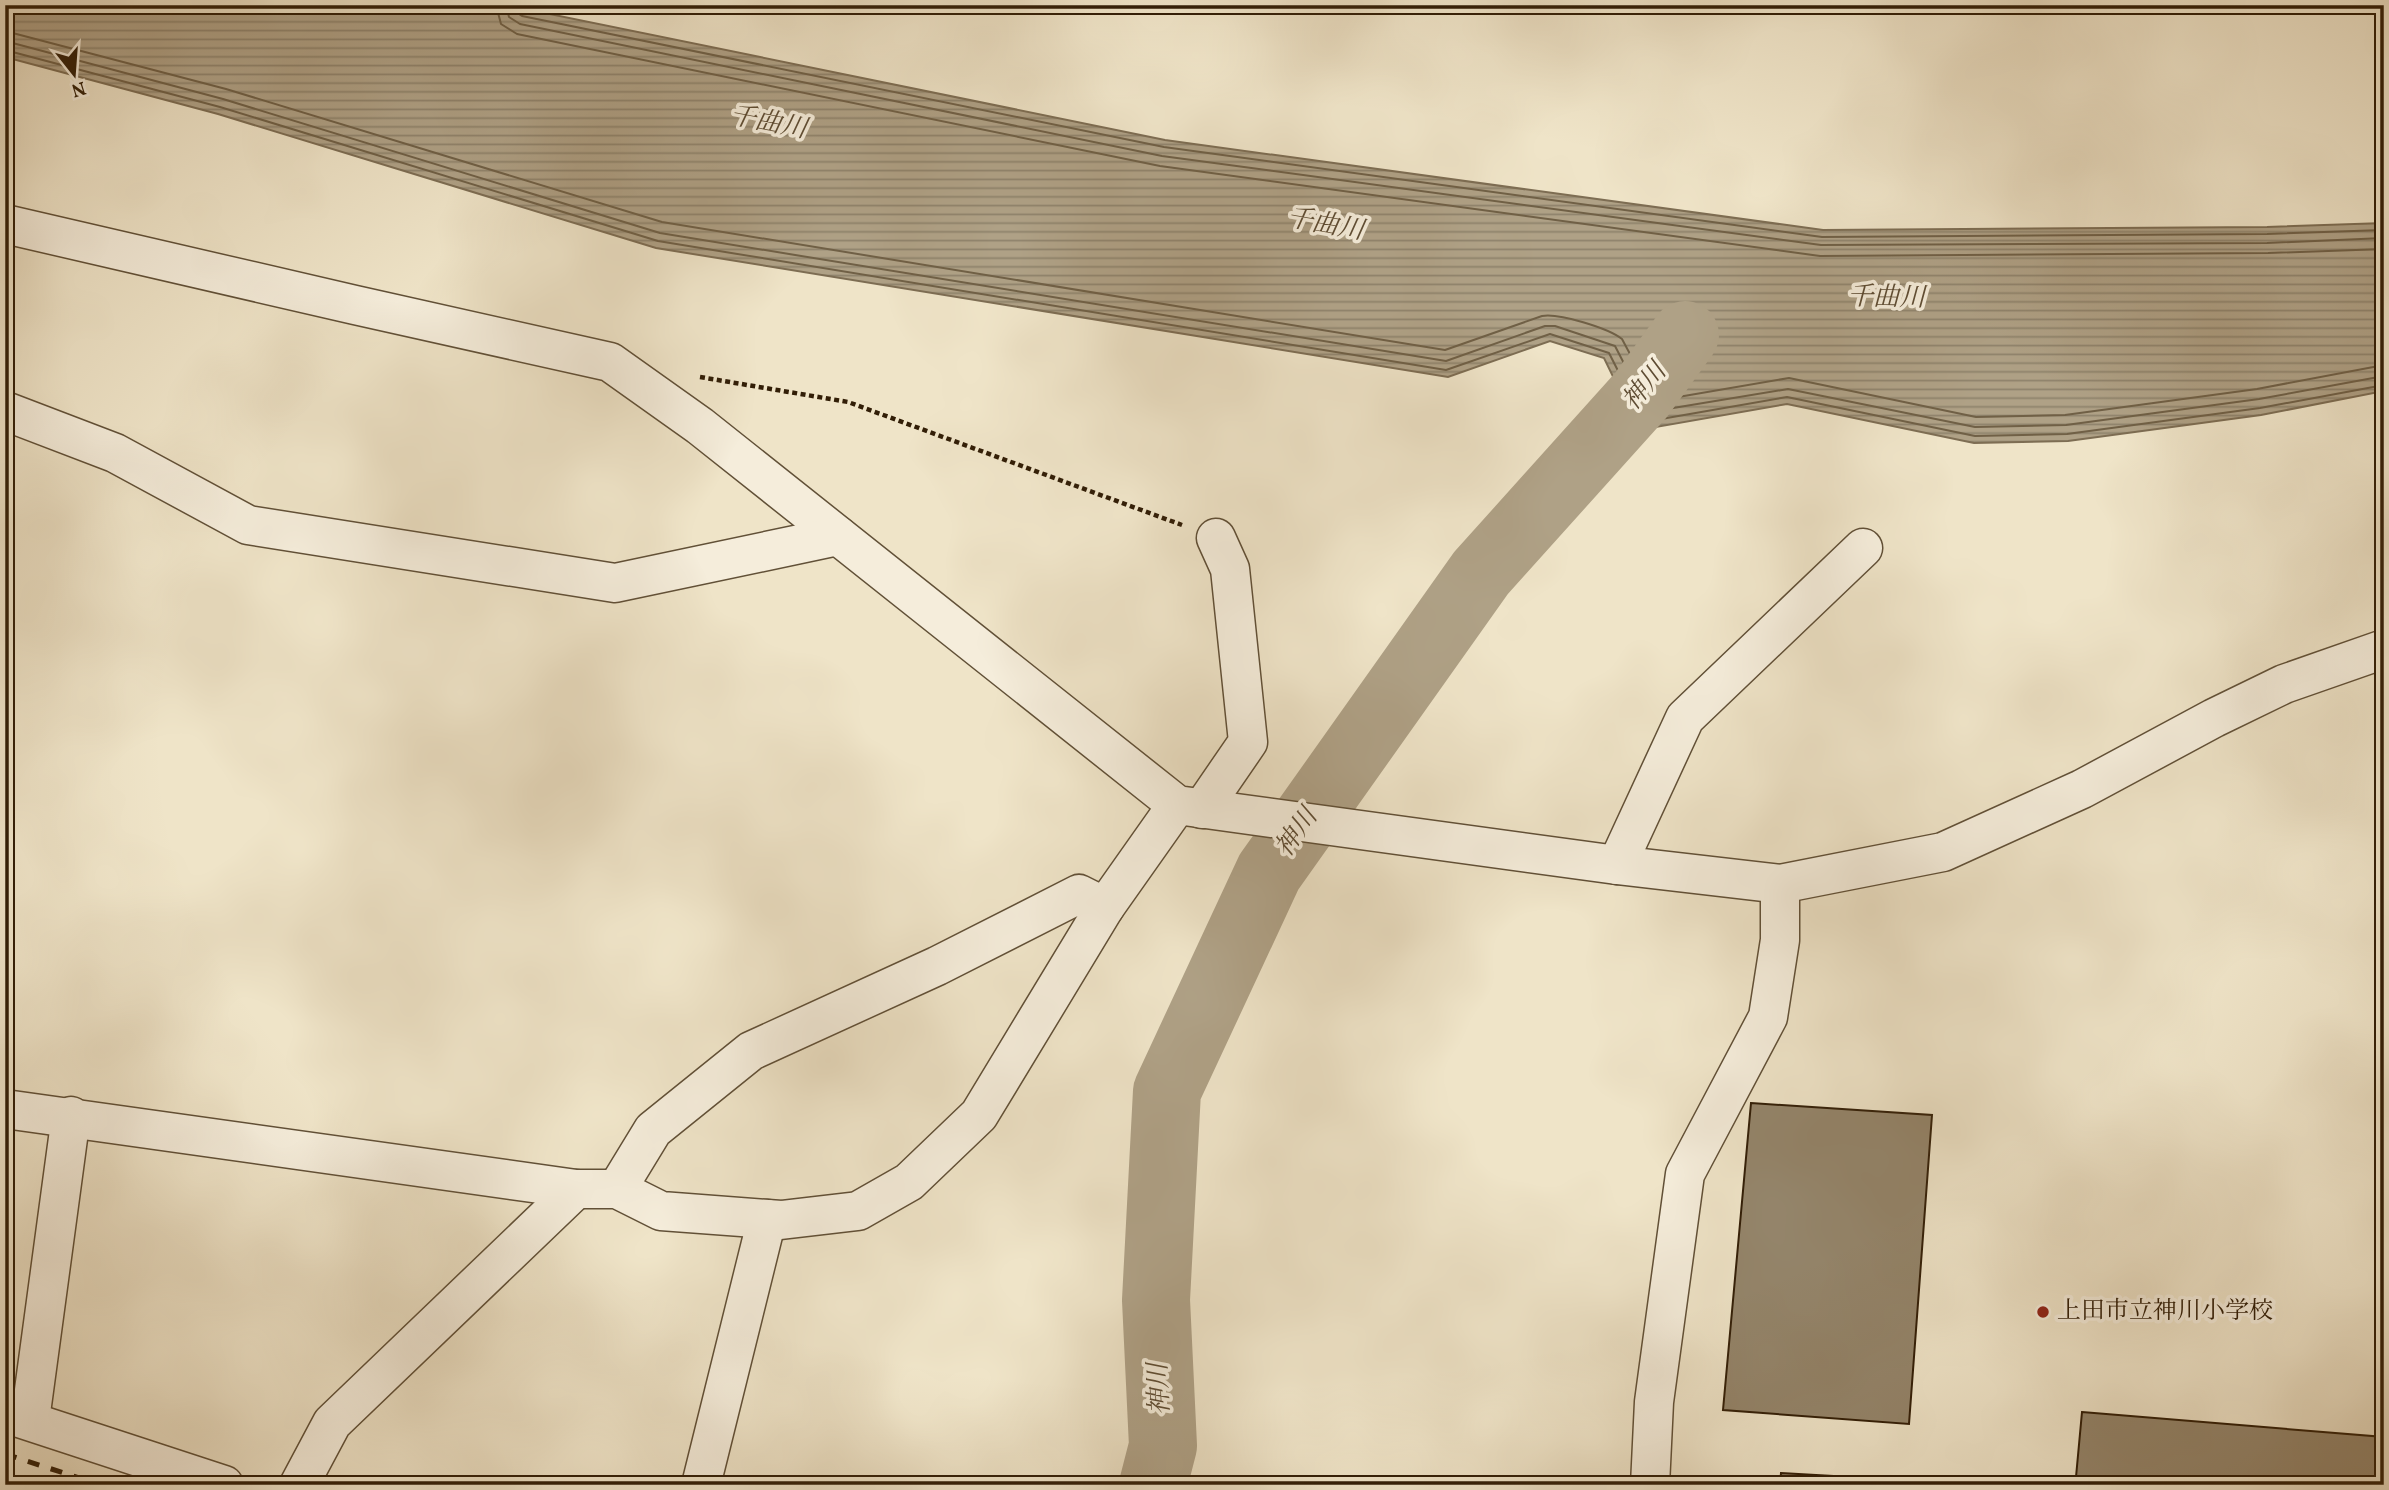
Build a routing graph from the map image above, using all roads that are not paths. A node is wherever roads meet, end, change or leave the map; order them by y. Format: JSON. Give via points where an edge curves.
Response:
{"nodes":[{"id":1,"x":5,"y":224,"type":"edge"},
{"id":2,"x":5,"y":411,"type":"edge"},
{"id":3,"x":838,"y":536,"type":"junction"},
{"id":4,"x":1216,"y":538,"type":"road end"},
{"id":5,"x":1863,"y":548,"type":"dead end"},
{"id":6,"x":2384,"y":649,"type":"edge"},
{"id":7,"x":1189,"y":807,"type":"junction"},
{"id":8,"x":1613,"y":864,"type":"junction"},
{"id":9,"x":1780,"y":884,"type":"junction"},
{"id":10,"x":1105,"y":907,"type":"junction"},
{"id":11,"x":5,"y":1108,"type":"edge"},
{"id":12,"x":71,"y":1116,"type":"junction"},
{"id":13,"x":576,"y":1189,"type":"junction"},
{"id":14,"x":617,"y":1189,"type":"junction"},
{"id":15,"x":767,"y":1219,"type":"junction"},
{"id":16,"x":17,"y":1417,"type":"edge"},
{"id":17,"x":224,"y":1485,"type":"edge"},
{"id":18,"x":299,"y":1485,"type":"edge"},
{"id":19,"x":701,"y":1485,"type":"edge"},
{"id":20,"x":1650,"y":1485,"type":"edge"}],
"edges":[{"from":1,"to":3,"type":"street","via":[[610,362],[700,426]]},
{"from":2,"to":3,"type":"street","via":[[115,453],[248,525],[615,583]]},
{"from":3,"to":7,"type":"street"},
{"from":4,"to":7,"type":"street","via":[[1230,569],[1248,742]]},
{"from":5,"to":8,"type":"street","via":[[1685,718]]},
{"from":6,"to":9,"type":"street","via":[[2284,684],[2082,789],[1942,852]]},
{"from":7,"to":8,"type":"street"},
{"from":7,"to":10,"type":"street"},
{"from":8,"to":9,"type":"street"},
{"from":9,"to":20,"type":"street","via":[[1780,940],[1768,1017],[1685,1174],[1654,1402]]},
{"from":10,"to":14,"type":"street","via":[[1079,894],[937,966],[751,1051],[653,1130]]},
{"from":10,"to":15,"type":"street","via":[[979,1115],[909,1182],[858,1211]]},
{"from":11,"to":12,"type":"street"},
{"from":12,"to":13,"type":"street"},
{"from":12,"to":16,"type":"street"},
{"from":13,"to":14,"type":"street"},
{"from":13,"to":18,"type":"street","via":[[332,1423]]},
{"from":14,"to":15,"type":"street","via":[[661,1211]]},
{"from":15,"to":19,"type":"street"},
{"from":16,"to":17,"type":"street"}]}
